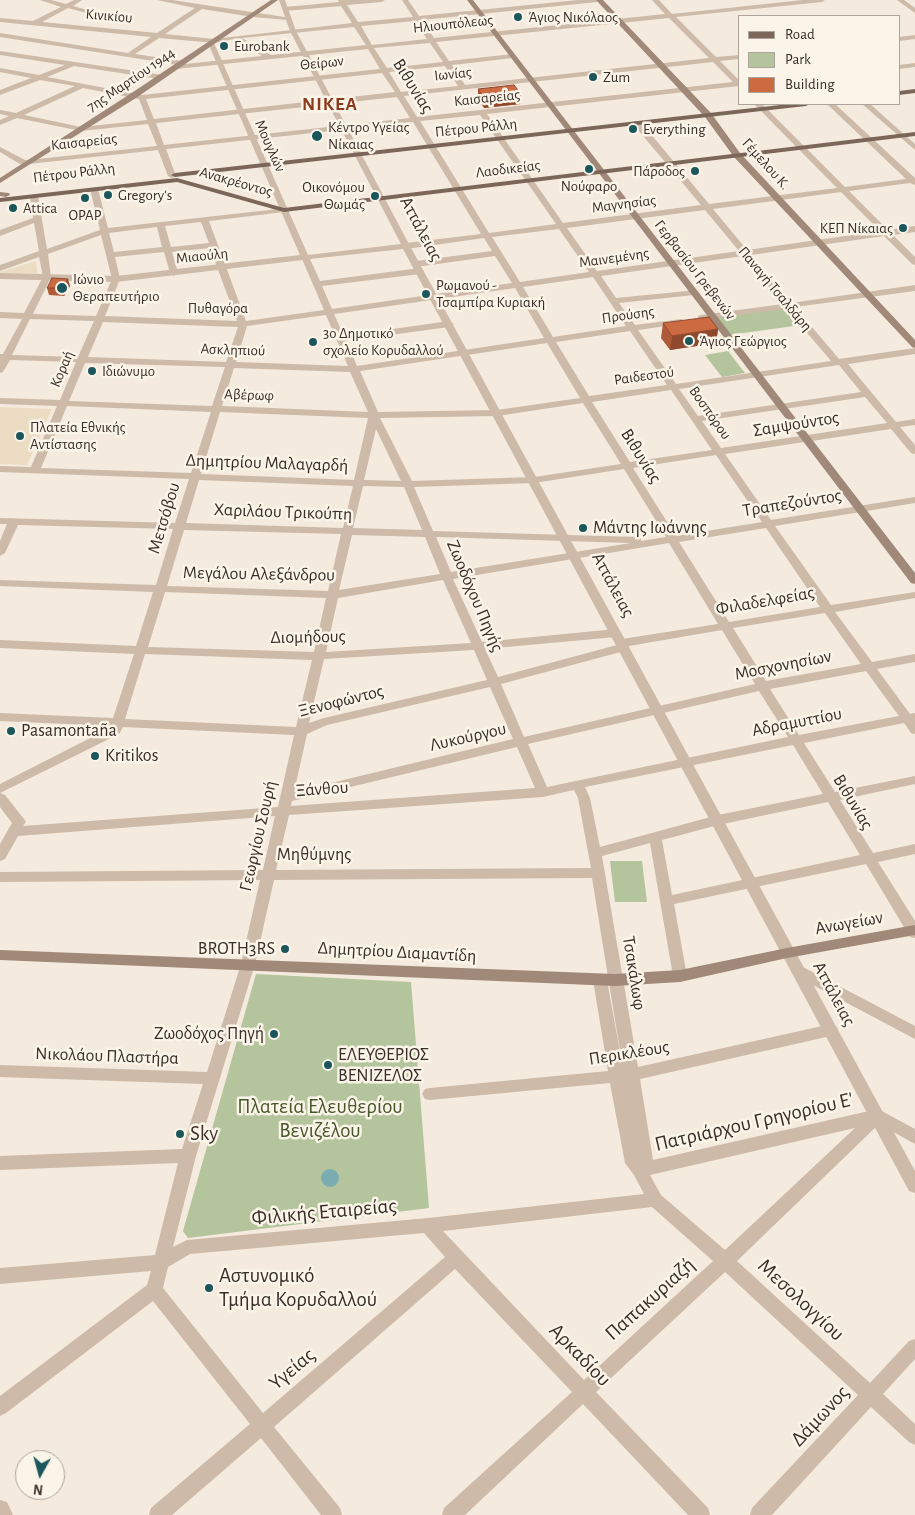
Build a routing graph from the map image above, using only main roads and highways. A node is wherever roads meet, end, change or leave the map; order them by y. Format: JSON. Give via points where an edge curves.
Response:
{"nodes":[{"id":1,"x":272,"y":0,"type":"edge"},
{"id":2,"x":470,"y":0,"type":"edge"},
{"id":3,"x":598,"y":0,"type":"edge"},
{"id":4,"x":915,"y":91,"type":"edge"},
{"id":5,"x":900,"y":93,"type":"edge"},
{"id":6,"x":783,"y":105,"type":"edge"},
{"id":7,"x":760,"y":106,"type":"edge"},
{"id":8,"x":708,"y":115,"type":"junction"},
{"id":9,"x":570,"y":131,"type":"junction"},
{"id":10,"x":915,"y":134,"type":"edge"},
{"id":11,"x":737,"y":155,"type":"junction"},
{"id":12,"x":601,"y":171,"type":"junction"},
{"id":13,"x":181,"y":180,"type":"joint"},
{"id":14,"x":0,"y":181,"type":"edge"},
{"id":15,"x":2,"y":196,"type":"edge"},
{"id":16,"x":284,"y":210,"type":"joint"},
{"id":17,"x":915,"y":345,"type":"edge"},
{"id":18,"x":915,"y":581,"type":"edge"},
{"id":19,"x":914,"y":931,"type":"edge"},
{"id":20,"x":790,"y":953,"type":"joint"},
{"id":21,"x":0,"y":955,"type":"edge"}],
"edges":[{"from":1,"to":14,"type":"main road","name":"7ης Μαρτίου 1944","via":[[133,96]]},
{"from":2,"to":9,"type":"main road","name":"Γερβασίου Γρεβενών"},
{"from":3,"to":8,"type":"main road","name":"Γέμελου Κ."},
{"from":4,"to":5,"type":"main road"},
{"from":6,"to":7,"type":"main road","name":"Πέτρου Ράλλη"},
{"from":7,"to":8,"type":"main road","name":"Πέτρου Ράλλη"},
{"from":8,"to":9,"type":"main road","name":"Πέτρου Ράλλη"},
{"from":8,"to":11,"type":"main road","name":"Γέμελου Κ."},
{"from":9,"to":12,"type":"main road","name":"Γερβασίου Γρεβενών"},
{"from":9,"to":15,"type":"main road","name":"Πέτρου Ράλλη"},
{"from":10,"to":11,"type":"main road","name":"Λαοδικείας"},
{"from":11,"to":12,"type":"main road","name":"Λαοδικείας"},
{"from":11,"to":17,"type":"main road","name":"Γέμελου Κ."},
{"from":12,"to":16,"type":"main road","name":"Λαοδικείας"},
{"from":12,"to":18,"type":"main road","name":"Γερβασίου Γρεβενών"},
{"from":13,"to":15,"type":"main road","name":"Πέτρου Ράλλη","via":[[34,196]]},
{"from":13,"to":16,"type":"main road","name":"Ανακρέοντος"},
{"from":19,"to":20,"type":"main road","name":"Ανωγείων"},
{"from":20,"to":21,"type":"main road","name":"Δημητρίου Διαμαντίδη","via":[[680,976],[608,980]]}]}
